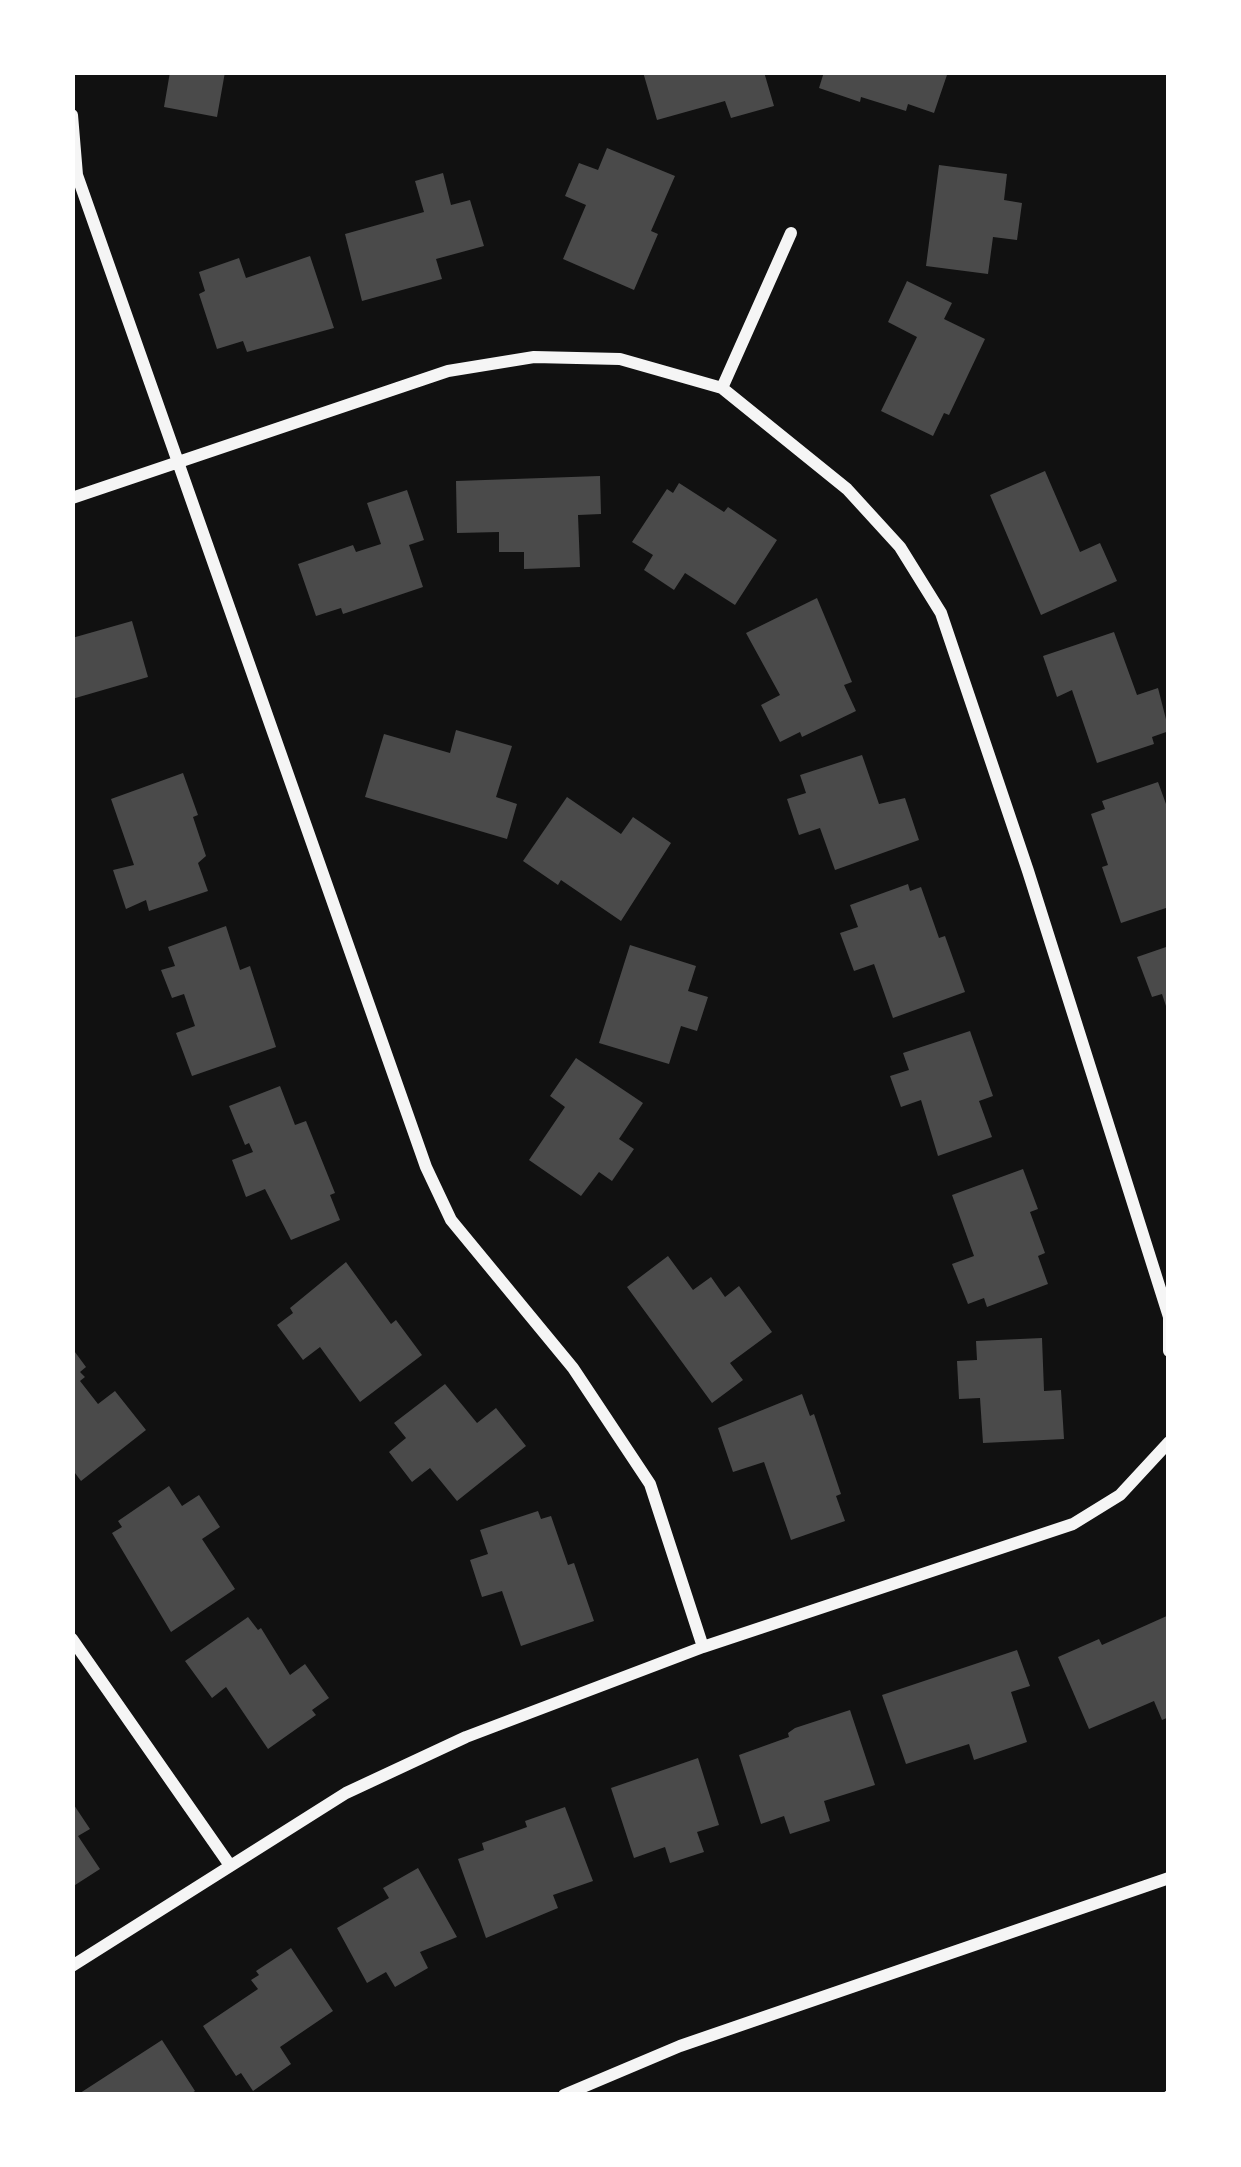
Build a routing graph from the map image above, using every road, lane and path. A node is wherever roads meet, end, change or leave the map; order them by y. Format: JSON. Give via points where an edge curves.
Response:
{"nodes":[{"id":1,"x":72,"y":116,"type":"edge"},
{"id":2,"x":791,"y":233,"type":"dead end"},
{"id":3,"x":722,"y":388,"type":"junction"},
{"id":4,"x":176,"y":461,"type":"junction"},
{"id":5,"x":72,"y":498,"type":"edge"},
{"id":6,"x":1169,"y":1351,"type":"edge"},
{"id":7,"x":1169,"y":1442,"type":"edge"},
{"id":8,"x":72,"y":1639,"type":"edge"},
{"id":9,"x":703,"y":1647,"type":"junction"},
{"id":10,"x":229,"y":1864,"type":"junction"},
{"id":11,"x":1169,"y":1878,"type":"edge"},
{"id":12,"x":72,"y":1966,"type":"edge"},
{"id":13,"x":564,"y":2095,"type":"edge"}],
"edges":[{"from":1,"to":4,"type":"street","via":[[77,175]]},
{"from":2,"to":3,"type":"street"},
{"from":3,"to":4,"type":"street","via":[[620,359],[533,357],[448,371]]},
{"from":3,"to":6,"type":"street","via":[[847,489],[900,547],[941,613],[1169,1317]]},
{"from":4,"to":5,"type":"street"},
{"from":4,"to":9,"type":"street","via":[[426,1167],[452,1220],[573,1368],[650,1484]]},
{"from":7,"to":9,"type":"street","via":[[1120,1495],[1073,1524]]},
{"from":8,"to":10,"type":"street"},
{"from":9,"to":10,"type":"street","via":[[466,1738],[346,1793]]},
{"from":10,"to":12,"type":"street"},
{"from":11,"to":13,"type":"street","via":[[680,2046]]}]}
